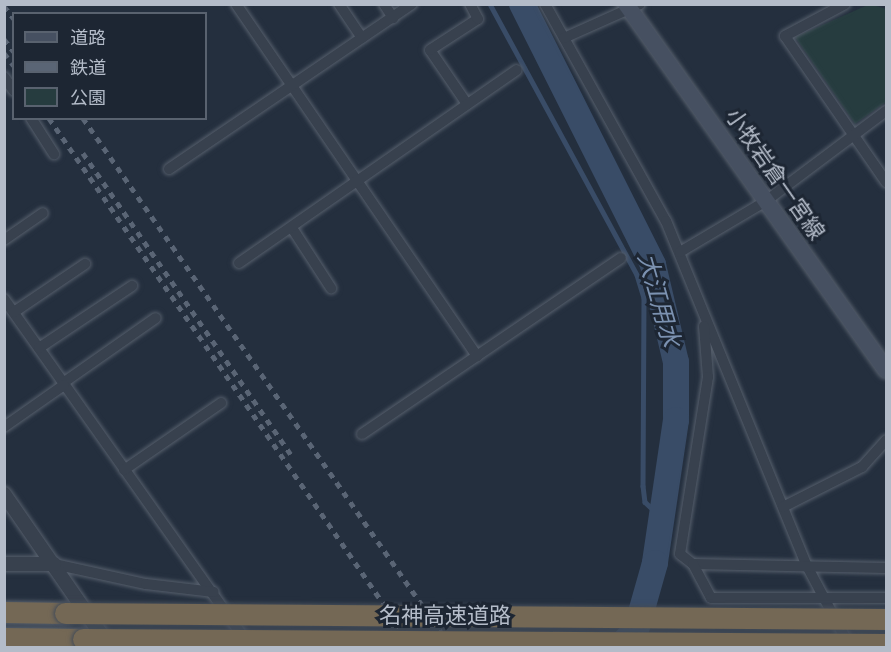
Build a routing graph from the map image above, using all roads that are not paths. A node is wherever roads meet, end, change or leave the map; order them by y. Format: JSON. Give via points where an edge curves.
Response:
{"nodes":[{"id":1,"x":236,"y":4,"type":"edge"},
{"id":2,"x":339,"y":4,"type":"edge"},
{"id":3,"x":384,"y":4,"type":"edge"},
{"id":4,"x":412,"y":4,"type":"edge"},
{"id":5,"x":470,"y":4,"type":"edge"},
{"id":6,"x":545,"y":4,"type":"edge"},
{"id":7,"x":845,"y":4,"type":"edge"},
{"id":8,"x":632,"y":6,"type":"edge"},
{"id":9,"x":393,"y":18,"type":"junction"},
{"id":10,"x":362,"y":38,"type":"junction"},
{"id":11,"x":564,"y":38,"type":"junction"},
{"id":12,"x":517,"y":70,"type":"dead end"},
{"id":13,"x":292,"y":85,"type":"junction"},
{"id":14,"x":466,"y":104,"type":"junction"},
{"id":15,"x":886,"y":111,"type":"edge"},
{"id":16,"x":32,"y":120,"type":"edge"},
{"id":17,"x":852,"y":135,"type":"junction"},
{"id":18,"x":54,"y":154,"type":"dead end"},
{"id":19,"x":169,"y":169,"type":"dead end"},
{"id":20,"x":356,"y":180,"type":"junction"},
{"id":21,"x":886,"y":182,"type":"edge"},
{"id":22,"x":766,"y":201,"type":"junction"},
{"id":23,"x":43,"y":213,"type":"dead end"},
{"id":24,"x":292,"y":228,"type":"junction"},
{"id":25,"x":4,"y":240,"type":"edge"},
{"id":26,"x":680,"y":252,"type":"junction"},
{"id":27,"x":621,"y":258,"type":"dead end"},
{"id":28,"x":239,"y":263,"type":"dead end"},
{"id":29,"x":86,"y":264,"type":"dead end"},
{"id":30,"x":132,"y":286,"type":"dead end"},
{"id":31,"x":331,"y":288,"type":"dead end"},
{"id":32,"x":4,"y":299,"type":"edge"},
{"id":33,"x":14,"y":312,"type":"junction"},
{"id":34,"x":703,"y":316,"type":"junction"},
{"id":35,"x":156,"y":318,"type":"dead end"},
{"id":36,"x":39,"y":348,"type":"junction"},
{"id":37,"x":477,"y":356,"type":"junction"},
{"id":38,"x":886,"y":370,"type":"edge"},
{"id":39,"x":63,"y":384,"type":"junction"},
{"id":40,"x":221,"y":404,"type":"dead end"},
{"id":41,"x":4,"y":427,"type":"edge"},
{"id":42,"x":362,"y":434,"type":"dead end"},
{"id":43,"x":886,"y":440,"type":"edge"},
{"id":44,"x":124,"y":470,"type":"junction"},
{"id":45,"x":4,"y":494,"type":"edge"},
{"id":46,"x":783,"y":507,"type":"junction"},
{"id":47,"x":4,"y":564,"type":"edge"},
{"id":48,"x":54,"y":564,"type":"junction"},
{"id":49,"x":693,"y":564,"type":"junction"},
{"id":50,"x":807,"y":566,"type":"junction"},
{"id":51,"x":886,"y":568,"type":"edge"},
{"id":52,"x":214,"y":592,"type":"junction"},
{"id":53,"x":826,"y":596,"type":"junction"},
{"id":54,"x":886,"y":598,"type":"edge"},
{"id":55,"x":4,"y":612,"type":"edge"},
{"id":56,"x":886,"y":619,"type":"edge"},
{"id":57,"x":4,"y":638,"type":"edge"},
{"id":58,"x":886,"y":644,"type":"edge"},
{"id":59,"x":110,"y":648,"type":"edge"},
{"id":60,"x":250,"y":648,"type":"edge"},
{"id":61,"x":850,"y":648,"type":"edge"}],
"edges":[{"from":1,"to":13,"type":"street"},
{"from":2,"to":10,"type":"street"},
{"from":3,"to":9,"type":"street"},
{"from":4,"to":9,"type":"street"},
{"from":5,"to":14,"type":"street","via":[[478,19],[430,50]]},
{"from":6,"to":11,"type":"street"},
{"from":7,"to":17,"type":"street","via":[[785,36]]},
{"from":8,"to":11,"type":"street"},
{"from":8,"to":22,"type":"main road","name":"小牧岩倉一宮線"},
{"from":9,"to":10,"type":"street"},
{"from":10,"to":13,"type":"street"},
{"from":11,"to":26,"type":"street"},
{"from":12,"to":14,"type":"street"},
{"from":13,"to":19,"type":"street"},
{"from":13,"to":20,"type":"street"},
{"from":14,"to":20,"type":"street"},
{"from":15,"to":17,"type":"street"},
{"from":16,"to":18,"type":"street"},
{"from":17,"to":21,"type":"street"},
{"from":17,"to":22,"type":"street"},
{"from":20,"to":24,"type":"street"},
{"from":20,"to":37,"type":"street"},
{"from":22,"to":26,"type":"street"},
{"from":22,"to":38,"type":"main road","name":"小牧岩倉一宮線"},
{"from":23,"to":25,"type":"street"},
{"from":24,"to":28,"type":"street"},
{"from":24,"to":31,"type":"street"},
{"from":26,"to":34,"type":"street"},
{"from":27,"to":37,"type":"street"},
{"from":29,"to":33,"type":"street"},
{"from":30,"to":36,"type":"street"},
{"from":32,"to":33,"type":"street"},
{"from":33,"to":36,"type":"street"},
{"from":34,"to":46,"type":"street"},
{"from":34,"to":49,"type":"street","via":[[708,377],[680,554]]},
{"from":35,"to":39,"type":"street"},
{"from":36,"to":39,"type":"street"},
{"from":37,"to":42,"type":"street"},
{"from":39,"to":41,"type":"street"},
{"from":39,"to":44,"type":"street"},
{"from":40,"to":44,"type":"street"},
{"from":43,"to":46,"type":"street","via":[[862,467]]},
{"from":44,"to":52,"type":"street"},
{"from":45,"to":48,"type":"street"},
{"from":46,"to":50,"type":"street"},
{"from":47,"to":48,"type":"street"},
{"from":48,"to":52,"type":"street","via":[[146,585]]},
{"from":48,"to":59,"type":"street"},
{"from":49,"to":50,"type":"street"},
{"from":49,"to":53,"type":"street","via":[[711,598]]},
{"from":50,"to":51,"type":"street"},
{"from":50,"to":53,"type":"street"},
{"from":52,"to":60,"type":"street"},
{"from":53,"to":54,"type":"street"},
{"from":53,"to":61,"type":"street"},
{"from":55,"to":56,"type":"highway","name":"名神高速道路","bridge":true},
{"from":57,"to":58,"type":"highway","name":"名神高速道路","bridge":true}]}
